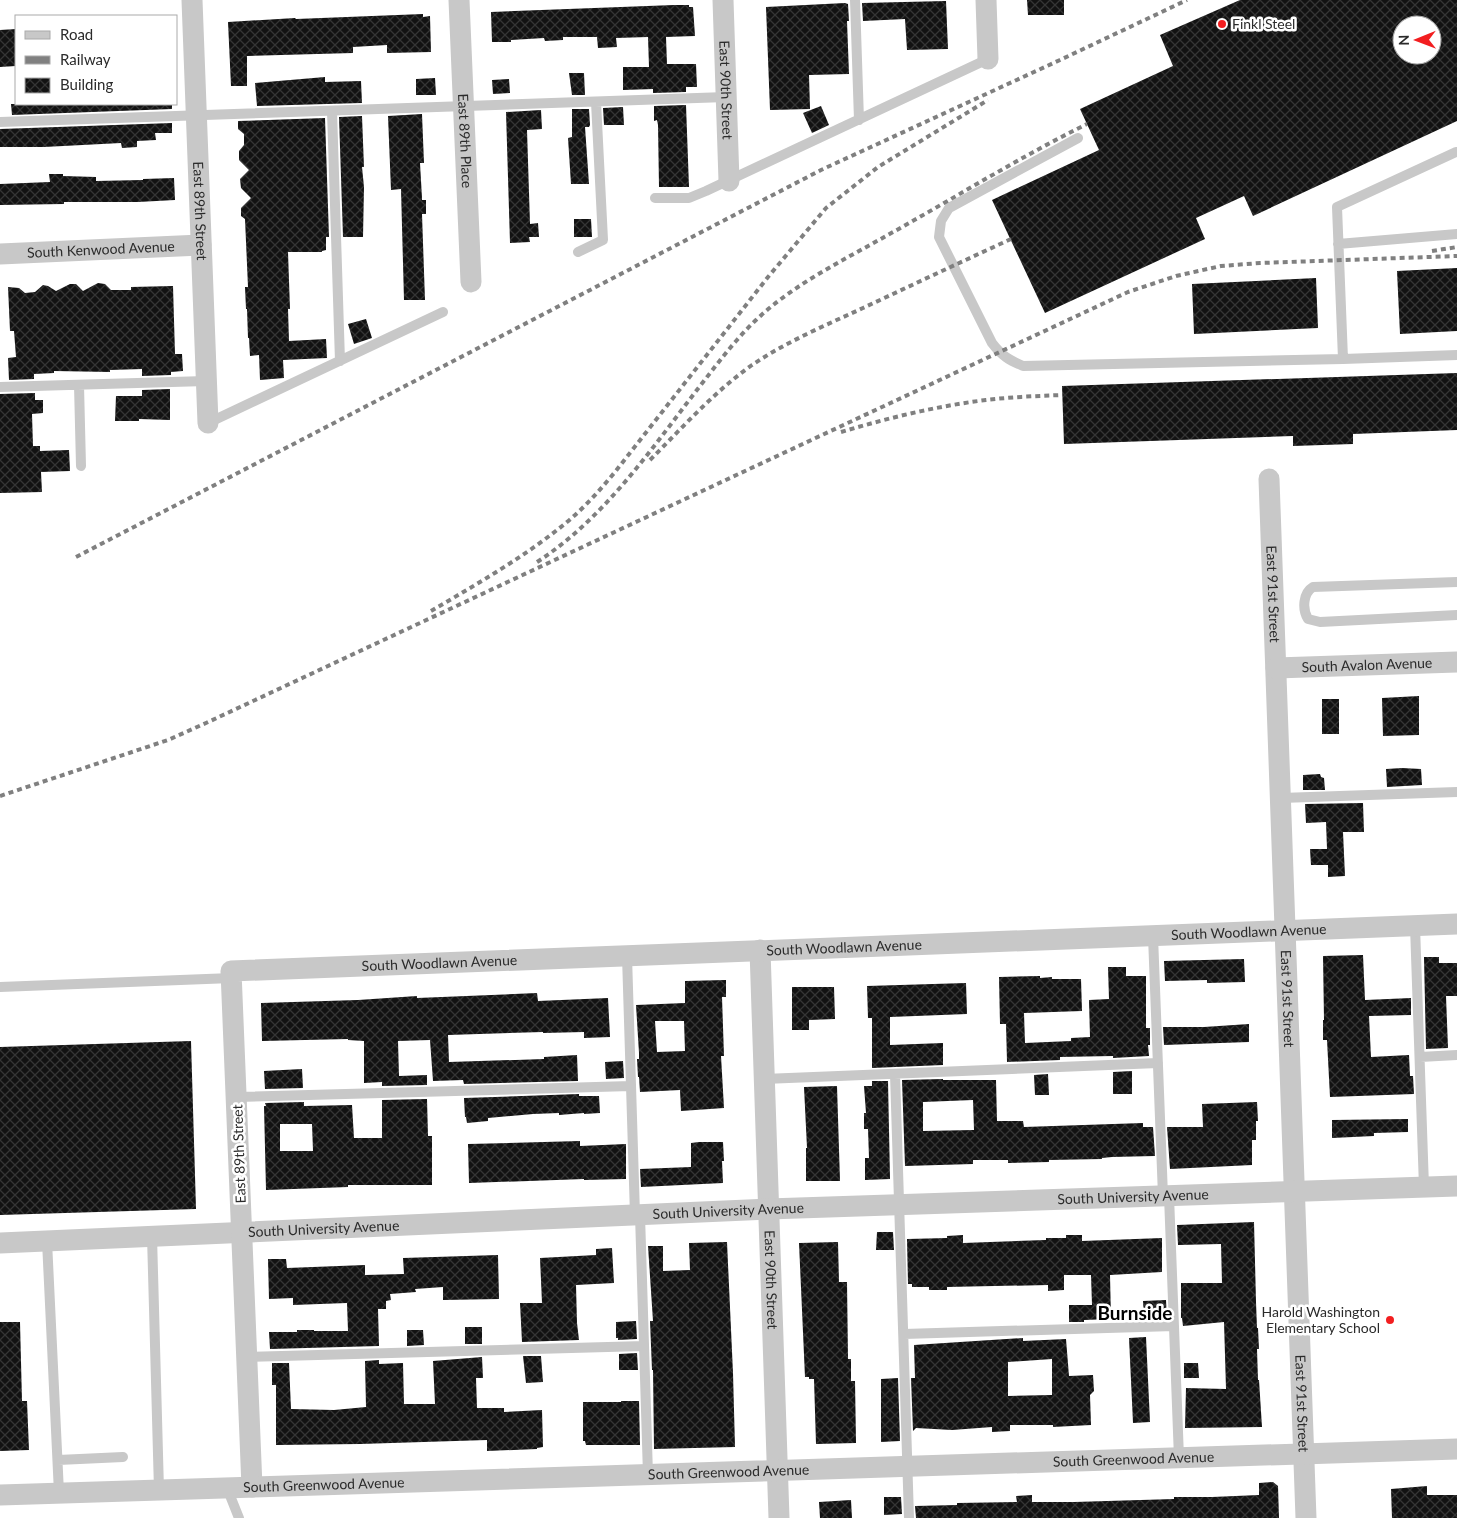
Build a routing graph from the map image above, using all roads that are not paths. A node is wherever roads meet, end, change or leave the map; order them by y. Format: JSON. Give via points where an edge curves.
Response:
{"nodes":[{"id":1,"x":192,"y":0,"type":"edge"},
{"id":2,"x":459,"y":0,"type":"edge"},
{"id":3,"x":723,"y":0,"type":"edge"},
{"id":4,"x":855,"y":0,"type":"edge"},
{"id":5,"x":986,"y":0,"type":"edge"},
{"id":6,"x":988,"y":60,"type":"joint"},
{"id":7,"x":726,"y":97,"type":"junction"},
{"id":8,"x":596,"y":102,"type":"junction"},
{"id":9,"x":464,"y":107,"type":"junction"},
{"id":10,"x":332,"y":111,"type":"junction"},
{"id":11,"x":196,"y":115,"type":"junction"},
{"id":12,"x":859,"y":120,"type":"junction"},
{"id":13,"x":0,"y":122,"type":"edge"},
{"id":14,"x":1078,"y":138,"type":"dead end"},
{"id":15,"x":1456,"y":152,"type":"dead end"},
{"id":16,"x":729,"y":181,"type":"junction"},
{"id":17,"x":655,"y":198,"type":"dead end"},
{"id":18,"x":1457,"y":234,"type":"edge"},
{"id":19,"x":1338,"y":244,"type":"junction"},
{"id":20,"x":201,"y":245,"type":"junction"},
{"id":21,"x":578,"y":252,"type":"dead end"},
{"id":22,"x":0,"y":254,"type":"edge"},
{"id":23,"x":471,"y":282,"type":"dead end"},
{"id":24,"x":443,"y":312,"type":"dead end"},
{"id":25,"x":1457,"y":355,"type":"edge"},
{"id":26,"x":1343,"y":359,"type":"junction"},
{"id":27,"x":340,"y":361,"type":"junction"},
{"id":28,"x":206,"y":381,"type":"junction"},
{"id":29,"x":79,"y":385,"type":"junction"},
{"id":30,"x":0,"y":387,"type":"edge"},
{"id":31,"x":208,"y":423,"type":"joint"},
{"id":32,"x":81,"y":466,"type":"dead end"},
{"id":33,"x":1269,"y":479,"type":"dead end"},
{"id":34,"x":1457,"y":582,"type":"edge"},
{"id":35,"x":1457,"y":615,"type":"edge"},
{"id":36,"x":1457,"y":662,"type":"edge"},
{"id":37,"x":1276,"y":668,"type":"junction"},
{"id":38,"x":1457,"y":792,"type":"edge"},
{"id":39,"x":1281,"y":798,"type":"junction"},
{"id":40,"x":1457,"y":924,"type":"edge"},
{"id":41,"x":1415,"y":926,"type":"junction"},
{"id":42,"x":1285,"y":930,"type":"junction"},
{"id":43,"x":1153,"y":936,"type":"junction"},
{"id":44,"x":760,"y":950,"type":"junction"},
{"id":45,"x":627,"y":956,"type":"junction"},
{"id":46,"x":231,"y":974,"type":"junction"},
{"id":47,"x":0,"y":987,"type":"edge"},
{"id":48,"x":1457,"y":1055,"type":"edge"},
{"id":49,"x":1420,"y":1057,"type":"junction"},
{"id":50,"x":1158,"y":1064,"type":"junction"},
{"id":51,"x":895,"y":1074,"type":"junction"},
{"id":52,"x":764,"y":1079,"type":"junction"},
{"id":53,"x":631,"y":1086,"type":"junction"},
{"id":54,"x":237,"y":1097,"type":"junction"},
{"id":55,"x":1457,"y":1186,"type":"edge"},
{"id":56,"x":1424,"y":1187,"type":"junction"},
{"id":57,"x":1294,"y":1191,"type":"junction"},
{"id":58,"x":1166,"y":1196,"type":"junction"},
{"id":59,"x":900,"y":1205,"type":"junction"},
{"id":60,"x":768,"y":1209,"type":"junction"},
{"id":61,"x":638,"y":1215,"type":"junction"},
{"id":62,"x":242,"y":1232,"type":"junction"},
{"id":63,"x":152,"y":1236,"type":"junction"},
{"id":64,"x":47,"y":1241,"type":"junction"},
{"id":65,"x":0,"y":1243,"type":"edge"},
{"id":66,"x":1174,"y":1326,"type":"junction"},
{"id":67,"x":904,"y":1334,"type":"junction"},
{"id":68,"x":644,"y":1346,"type":"junction"},
{"id":69,"x":247,"y":1357,"type":"junction"},
{"id":70,"x":1457,"y":1449,"type":"edge"},
{"id":71,"x":1304,"y":1454,"type":"junction"},
{"id":72,"x":123,"y":1457,"type":"dead end"},
{"id":73,"x":1179,"y":1458,"type":"junction"},
{"id":74,"x":58,"y":1460,"type":"junction"},
{"id":75,"x":908,"y":1466,"type":"junction"},
{"id":76,"x":777,"y":1470,"type":"junction"},
{"id":77,"x":648,"y":1474,"type":"junction"},
{"id":78,"x":252,"y":1487,"type":"junction"},
{"id":79,"x":226,"y":1488,"type":"junction"},
{"id":80,"x":159,"y":1490,"type":"junction"},
{"id":81,"x":59,"y":1494,"type":"junction"},
{"id":82,"x":0,"y":1495,"type":"edge"},
{"id":83,"x":239,"y":1518,"type":"edge"},
{"id":84,"x":778,"y":1518,"type":"edge"},
{"id":85,"x":910,"y":1518,"type":"edge"},
{"id":86,"x":1306,"y":1518,"type":"edge"}],
"edges":[{"from":1,"to":11,"type":"street","name":"East 89th Street"},
{"from":2,"to":9,"type":"street","name":"East 89th Place"},
{"from":3,"to":7,"type":"street","name":"East 90th Street"},
{"from":4,"to":12,"type":"lane"},
{"from":5,"to":6,"type":"street"},
{"from":6,"to":12,"type":"lane"},
{"from":7,"to":8,"type":"lane"},
{"from":7,"to":16,"type":"street","name":"East 90th Street"},
{"from":8,"to":9,"type":"lane"},
{"from":8,"to":21,"type":"lane","via":[[603,240]]},
{"from":9,"to":10,"type":"lane"},
{"from":9,"to":23,"type":"street","name":"East 89th Place"},
{"from":10,"to":11,"type":"lane"},
{"from":10,"to":27,"type":"lane"},
{"from":11,"to":13,"type":"lane"},
{"from":11,"to":20,"type":"street","name":"East 89th Street"},
{"from":12,"to":16,"type":"lane"},
{"from":14,"to":26,"type":"lane","via":[[949,208],[941,221],[939,237],[992,343],[1006,359],[1023,366]]},
{"from":15,"to":19,"type":"lane","via":[[1337,207]]},
{"from":16,"to":17,"type":"lane","via":[[690,198]]},
{"from":18,"to":19,"type":"lane"},
{"from":19,"to":26,"type":"lane"},
{"from":20,"to":22,"type":"street","name":"South Kenwood Avenue"},
{"from":20,"to":28,"type":"street","name":"East 89th Street"},
{"from":24,"to":27,"type":"lane"},
{"from":25,"to":26,"type":"lane"},
{"from":27,"to":31,"type":"lane"},
{"from":28,"to":29,"type":"lane"},
{"from":28,"to":31,"type":"street","name":"East 89th Street"},
{"from":29,"to":30,"type":"lane"},
{"from":29,"to":32,"type":"lane"},
{"from":33,"to":37,"type":"street","name":"East 91st Street"},
{"from":34,"to":35,"type":"lane","via":[[1313,587],[1305,595],[1305,614],[1308,619],[1320,622]]},
{"from":36,"to":37,"type":"street","name":"South Avalon Avenue"},
{"from":37,"to":39,"type":"street","name":"East 91st Street"},
{"from":38,"to":39,"type":"lane"},
{"from":39,"to":42,"type":"street","name":"East 91st Street"},
{"from":40,"to":41,"type":"street","name":"South Woodlawn Avenue"},
{"from":41,"to":42,"type":"street","name":"South Woodlawn Avenue"},
{"from":41,"to":49,"type":"lane"},
{"from":42,"to":43,"type":"street","name":"South Woodlawn Avenue"},
{"from":42,"to":57,"type":"street","name":"East 91st Street"},
{"from":43,"to":44,"type":"street","name":"South Woodlawn Avenue"},
{"from":43,"to":50,"type":"lane"},
{"from":44,"to":45,"type":"street","name":"South Woodlawn Avenue"},
{"from":44,"to":52,"type":"street","name":"East 90th Street"},
{"from":45,"to":46,"type":"street","name":"South Woodlawn Avenue"},
{"from":45,"to":53,"type":"lane"},
{"from":46,"to":47,"type":"lane"},
{"from":46,"to":54,"type":"street","name":"East 89th Street"},
{"from":48,"to":49,"type":"lane"},
{"from":49,"to":56,"type":"lane"},
{"from":50,"to":51,"type":"lane"},
{"from":50,"to":58,"type":"lane"},
{"from":51,"to":52,"type":"lane"},
{"from":51,"to":59,"type":"lane"},
{"from":52,"to":60,"type":"street","name":"East 90th Street"},
{"from":53,"to":54,"type":"lane"},
{"from":53,"to":61,"type":"lane"},
{"from":54,"to":62,"type":"street","name":"East 89th Street"},
{"from":55,"to":56,"type":"street","name":"South University Avenue"},
{"from":56,"to":57,"type":"street","name":"South University Avenue"},
{"from":57,"to":58,"type":"street","name":"South University Avenue"},
{"from":57,"to":71,"type":"street","name":"East 91st Street"},
{"from":58,"to":59,"type":"street","name":"South University Avenue"},
{"from":58,"to":66,"type":"lane"},
{"from":59,"to":60,"type":"street","name":"South University Avenue"},
{"from":59,"to":67,"type":"lane"},
{"from":60,"to":61,"type":"street","name":"South University Avenue"},
{"from":60,"to":76,"type":"street","name":"East 90th Street"},
{"from":61,"to":62,"type":"street","name":"South University Avenue"},
{"from":61,"to":68,"type":"lane"},
{"from":62,"to":63,"type":"street","name":"South University Avenue"},
{"from":62,"to":69,"type":"street","name":"East 89th Street"},
{"from":63,"to":64,"type":"street","name":"South University Avenue"},
{"from":63,"to":80,"type":"lane"},
{"from":64,"to":65,"type":"street","name":"South University Avenue"},
{"from":64,"to":74,"type":"lane"},
{"from":66,"to":67,"type":"lane"},
{"from":66,"to":73,"type":"lane"},
{"from":67,"to":75,"type":"lane"},
{"from":68,"to":69,"type":"lane"},
{"from":68,"to":77,"type":"lane"},
{"from":69,"to":78,"type":"street","name":"East 89th Street"},
{"from":70,"to":71,"type":"street","name":"South Greenwood Avenue"},
{"from":71,"to":73,"type":"street","name":"South Greenwood Avenue"},
{"from":71,"to":86,"type":"street","name":"East 91st Street"},
{"from":72,"to":74,"type":"lane"},
{"from":73,"to":75,"type":"street","name":"South Greenwood Avenue"},
{"from":74,"to":81,"type":"lane"},
{"from":75,"to":76,"type":"street","name":"South Greenwood Avenue"},
{"from":75,"to":85,"type":"lane"},
{"from":76,"to":77,"type":"street","name":"South Greenwood Avenue"},
{"from":76,"to":84,"type":"street","name":"East 90th Street"},
{"from":77,"to":78,"type":"street","name":"South Greenwood Avenue"},
{"from":78,"to":79,"type":"street","name":"South Greenwood Avenue"},
{"from":79,"to":80,"type":"street","name":"South Greenwood Avenue"},
{"from":79,"to":83,"type":"lane"},
{"from":80,"to":81,"type":"street","name":"South Greenwood Avenue"},
{"from":81,"to":82,"type":"street","name":"South Greenwood Avenue"}]}
